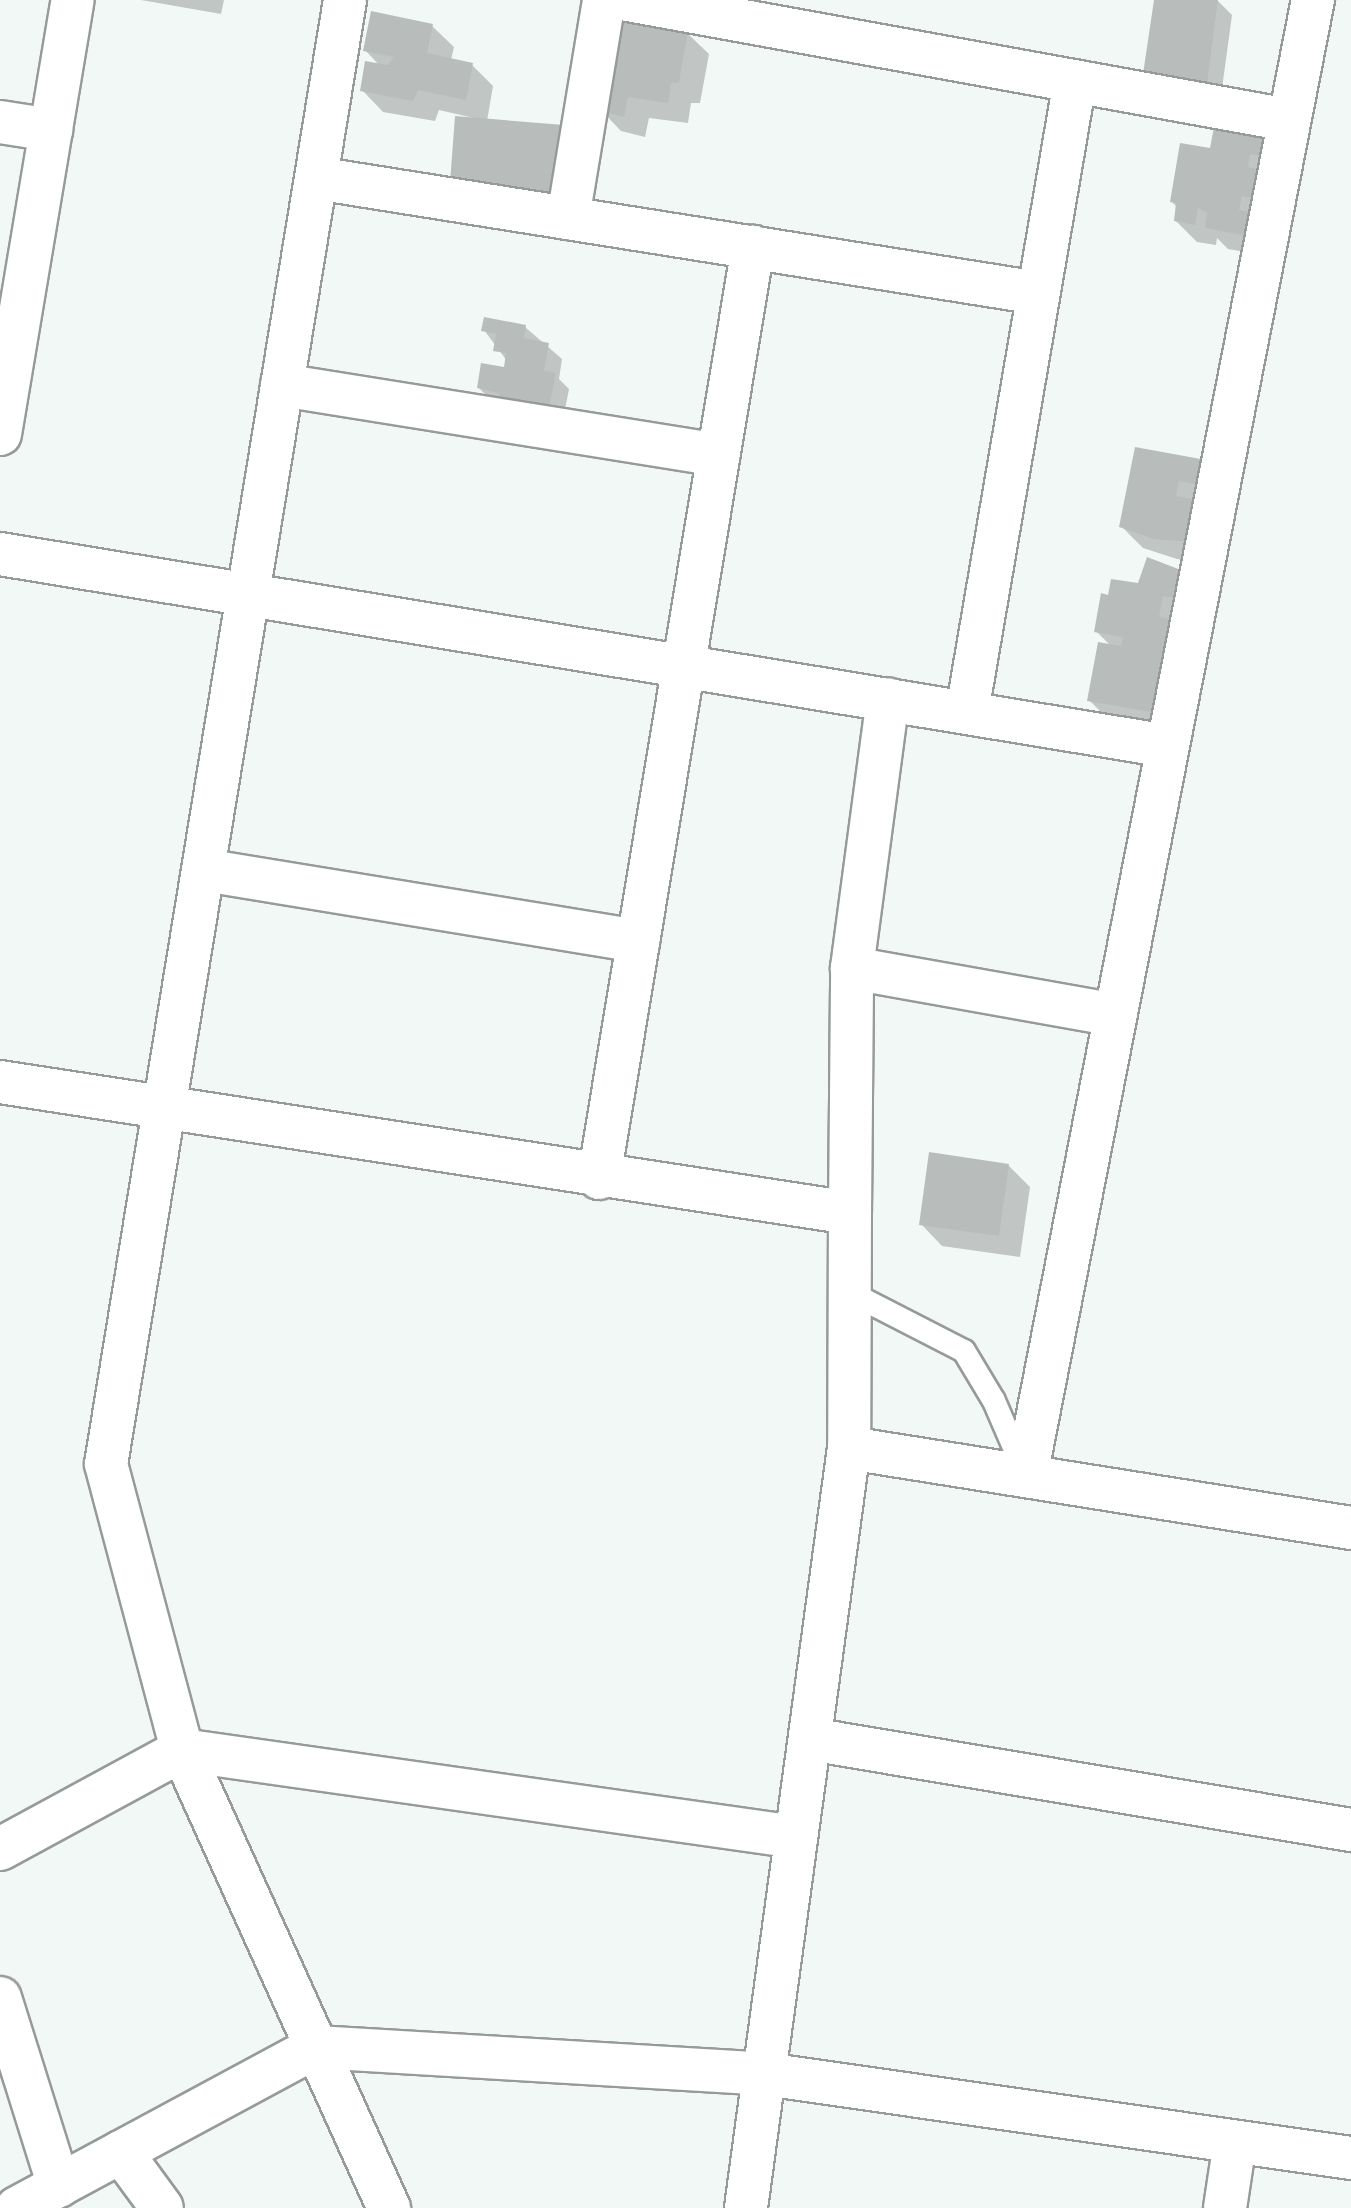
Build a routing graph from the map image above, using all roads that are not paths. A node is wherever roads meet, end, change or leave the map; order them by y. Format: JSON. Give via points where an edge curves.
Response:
{"nodes":[{"id":1,"x":73,"y":0,"type":"edge"},
{"id":2,"x":345,"y":0,"type":"edge"},
{"id":3,"x":604,"y":0,"type":"edge"},
{"id":4,"x":628,"y":0,"type":"edge"},
{"id":5,"x":1313,"y":0,"type":"edge"},
{"id":6,"x":1075,"y":81,"type":"junction"},
{"id":7,"x":1288,"y":120,"type":"junction"},
{"id":8,"x":0,"y":122,"type":"edge"},
{"id":9,"x":51,"y":130,"type":"junction"},
{"id":10,"x":316,"y":178,"type":"junction"},
{"id":11,"x":568,"y":218,"type":"junction"},
{"id":12,"x":753,"y":247,"type":"junction"},
{"id":13,"x":1038,"y":293,"type":"junction"},
{"id":14,"x":282,"y":385,"type":"junction"},
{"id":15,"x":2,"y":409,"type":"edge"},
{"id":16,"x":718,"y":455,"type":"junction"},
{"id":17,"x":0,"y":554,"type":"edge"},
{"id":18,"x":248,"y":595,"type":"junction"},
{"id":19,"x":683,"y":666,"type":"junction"},
{"id":20,"x":888,"y":699,"type":"junction"},
{"id":21,"x":967,"y":712,"type":"junction"},
{"id":22,"x":1167,"y":746,"type":"junction"},
{"id":23,"x":204,"y":870,"type":"junction"},
{"id":24,"x":638,"y":941,"type":"junction"},
{"id":25,"x":852,"y":968,"type":"junction"},
{"id":26,"x":1115,"y":1015,"type":"junction"},
{"id":27,"x":0,"y":1082,"type":"edge"},
{"id":28,"x":164,"y":1107,"type":"junction"},
{"id":29,"x":599,"y":1178,"type":"junction"},
{"id":30,"x":850,"y":1213,"type":"junction"},
{"id":31,"x":851,"y":1293,"type":"junction"},
{"id":32,"x":849,"y":1448,"type":"junction"},
{"id":33,"x":1026,"y":1476,"type":"junction"},
{"id":34,"x":1351,"y":1528,"type":"edge"},
{"id":35,"x":810,"y":1739,"type":"junction"},
{"id":36,"x":182,"y":1750,"type":"junction"},
{"id":37,"x":1351,"y":1830,"type":"edge"},
{"id":38,"x":796,"y":1837,"type":"junction"},
{"id":39,"x":0,"y":1849,"type":"edge"},
{"id":40,"x":0,"y":1998,"type":"edge"},
{"id":41,"x":316,"y":2047,"type":"junction"},
{"id":42,"x":765,"y":2074,"type":"junction"},
{"id":43,"x":1235,"y":2142,"type":"junction"},
{"id":44,"x":121,"y":2152,"type":"junction"},
{"id":45,"x":1351,"y":2158,"type":"edge"},
{"id":46,"x":59,"y":2186,"type":"junction"},
{"id":47,"x":17,"y":2208,"type":"edge"},
{"id":48,"x":162,"y":2208,"type":"edge"},
{"id":49,"x":389,"y":2208,"type":"edge"},
{"id":50,"x":746,"y":2208,"type":"edge"},
{"id":51,"x":1225,"y":2208,"type":"edge"}],
"edges":[{"from":1,"to":9,"type":"street"},
{"from":2,"to":10,"type":"street"},
{"from":3,"to":11,"type":"street"},
{"from":4,"to":6,"type":"street"},
{"from":5,"to":7,"type":"street"},
{"from":6,"to":7,"type":"street"},
{"from":6,"to":13,"type":"street"},
{"from":7,"to":22,"type":"street"},
{"from":8,"to":9,"type":"street"},
{"from":9,"to":15,"type":"street"},
{"from":10,"to":11,"type":"street"},
{"from":10,"to":14,"type":"street"},
{"from":11,"to":12,"type":"street"},
{"from":12,"to":13,"type":"street"},
{"from":12,"to":16,"type":"street"},
{"from":13,"to":21,"type":"street"},
{"from":14,"to":16,"type":"street"},
{"from":14,"to":18,"type":"street"},
{"from":16,"to":19,"type":"street"},
{"from":17,"to":18,"type":"street"},
{"from":18,"to":19,"type":"street"},
{"from":18,"to":23,"type":"street"},
{"from":19,"to":20,"type":"street"},
{"from":19,"to":24,"type":"street"},
{"from":20,"to":21,"type":"street"},
{"from":20,"to":25,"type":"street"},
{"from":21,"to":22,"type":"street"},
{"from":22,"to":26,"type":"street"},
{"from":23,"to":24,"type":"street"},
{"from":23,"to":28,"type":"street"},
{"from":24,"to":29,"type":"street"},
{"from":25,"to":26,"type":"street"},
{"from":25,"to":30,"type":"street"},
{"from":26,"to":33,"type":"street"},
{"from":27,"to":28,"type":"street"},
{"from":28,"to":29,"type":"street"},
{"from":28,"to":36,"type":"street","via":[[106,1464]]},
{"from":29,"to":30,"type":"street"},
{"from":30,"to":31,"type":"street"},
{"from":31,"to":32,"type":"street"},
{"from":31,"to":33,"type":"lane","via":[[964,1351],[994,1401]]},
{"from":32,"to":33,"type":"street"},
{"from":32,"to":35,"type":"street"},
{"from":33,"to":34,"type":"street"},
{"from":35,"to":37,"type":"street"},
{"from":35,"to":38,"type":"street"},
{"from":36,"to":38,"type":"street"},
{"from":36,"to":39,"type":"street"},
{"from":36,"to":41,"type":"street"},
{"from":38,"to":42,"type":"street"},
{"from":40,"to":46,"type":"street"},
{"from":41,"to":42,"type":"street"},
{"from":41,"to":44,"type":"street"},
{"from":41,"to":49,"type":"street"},
{"from":42,"to":43,"type":"street"},
{"from":42,"to":50,"type":"street"},
{"from":43,"to":45,"type":"street"},
{"from":43,"to":51,"type":"street"},
{"from":44,"to":46,"type":"street"},
{"from":44,"to":48,"type":"street"},
{"from":46,"to":47,"type":"street"}]}
